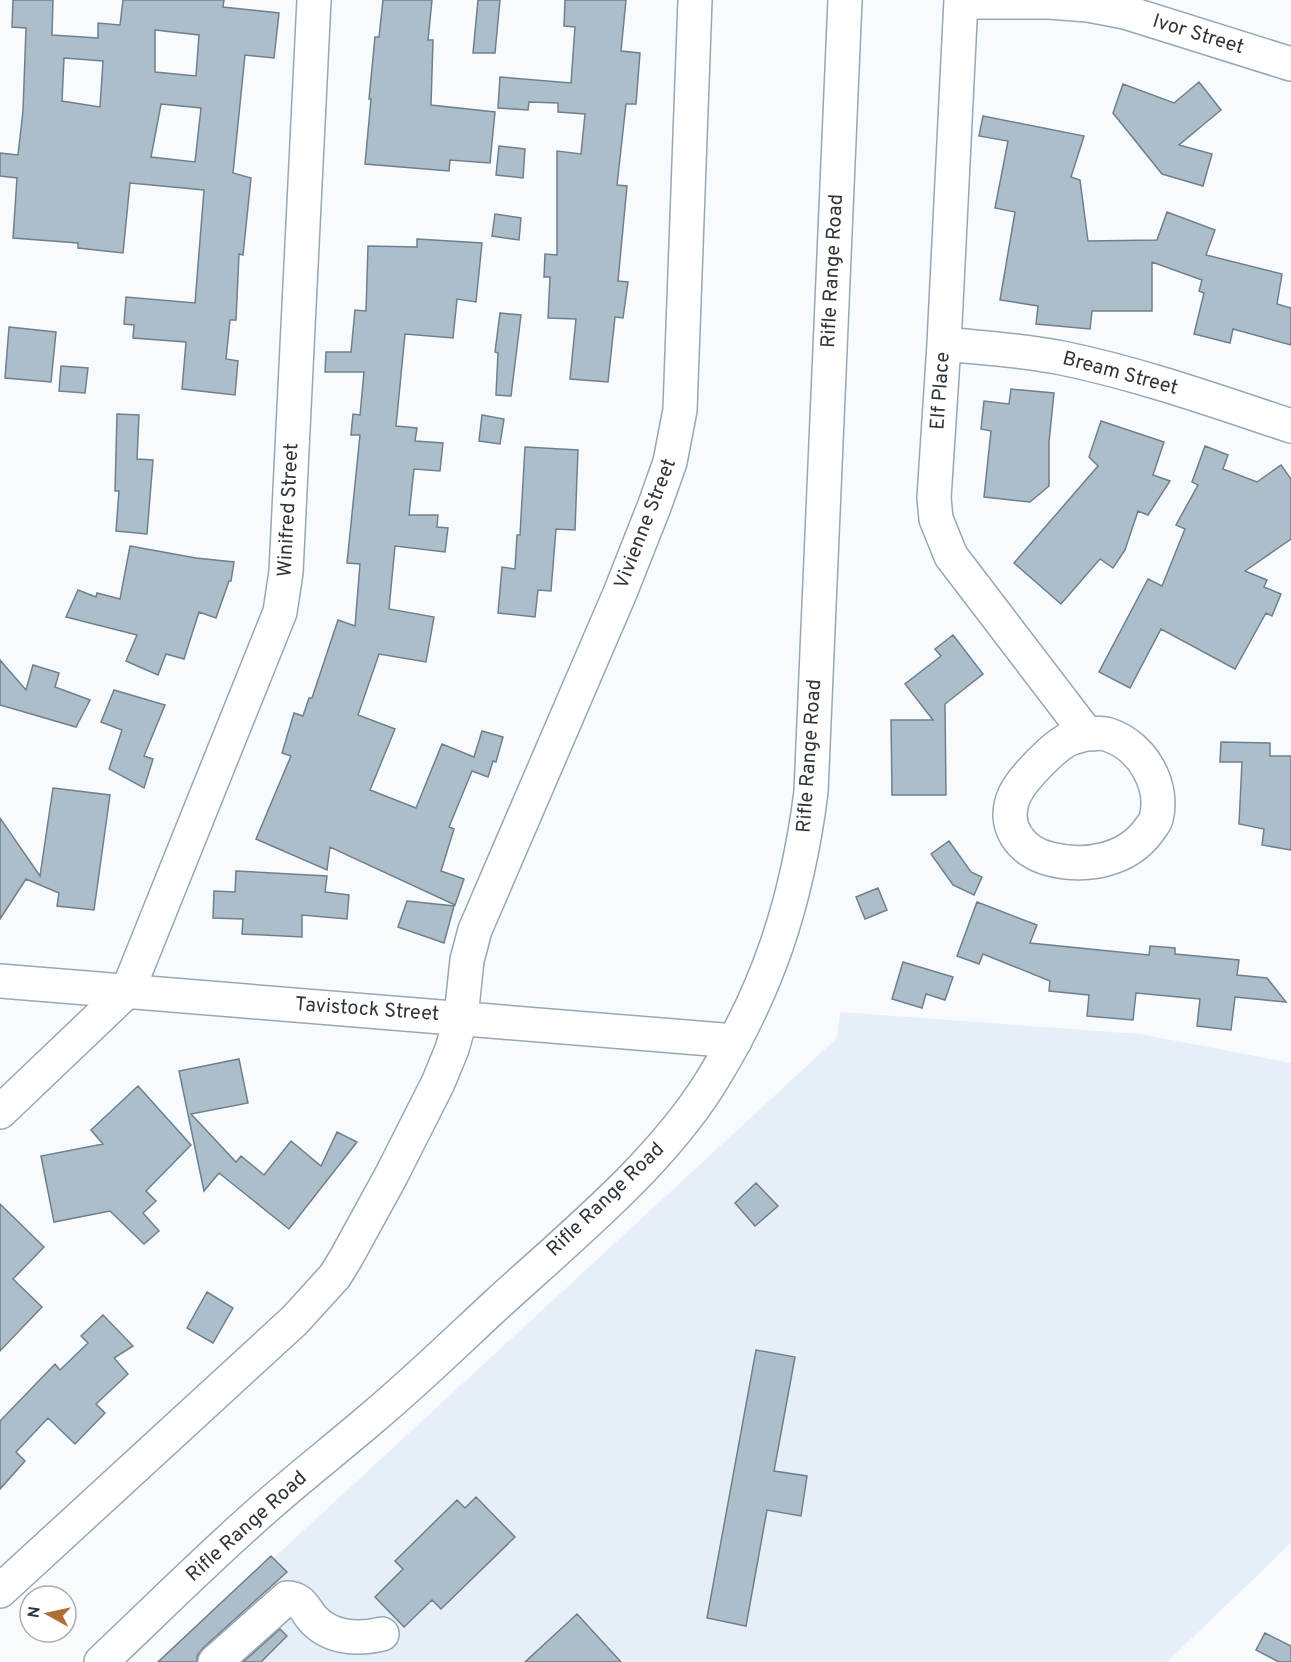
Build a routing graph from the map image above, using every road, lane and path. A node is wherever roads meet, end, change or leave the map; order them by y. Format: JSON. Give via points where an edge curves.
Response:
{"nodes":[{"id":1,"x":315,"y":0,"type":"edge"},
{"id":2,"x":695,"y":0,"type":"edge"},
{"id":3,"x":845,"y":0,"type":"edge"},
{"id":4,"x":961,"y":1,"type":"edge"},
{"id":5,"x":1291,"y":64,"type":"edge"},
{"id":6,"x":944,"y":344,"type":"junction"},
{"id":7,"x":1291,"y":426,"type":"edge"},
{"id":8,"x":1087,"y":734,"type":"junction"},
{"id":9,"x":0,"y":981,"type":"edge"},
{"id":10,"x":128,"y":990,"type":"junction"},
{"id":11,"x":461,"y":1017,"type":"junction"},
{"id":12,"x":735,"y":1041,"type":"junction"},
{"id":13,"x":0,"y":1112,"type":"edge"},
{"id":14,"x":0,"y":1591,"type":"edge"},
{"id":15,"x":382,"y":1634,"type":"dead end"},
{"id":16,"x":101,"y":1662,"type":"edge"},
{"id":17,"x":215,"y":1662,"type":"edge"}],
"edges":[{"from":1,"to":10,"type":"street","name":"Winifred Street","via":[[284,596],[271,637]]},
{"from":2,"to":11,"type":"street","name":"Vivienne Street","via":[[676,438],[663,483],[620,593],[475,930],[467,960]]},
{"from":3,"to":12,"type":"street","name":"Rifle Range Road","via":[[810,792],[804,844],[788,915],[753,1008]]},
{"from":4,"to":5,"type":"street","name":"Ivor Street","via":[[1049,2],[1125,12]]},
{"from":4,"to":6,"type":"street","name":"Elf Place"},
{"from":6,"to":7,"type":"street","name":"Bream Street","via":[[1059,357],[1102,367]]},
{"from":6,"to":8,"type":"street","name":"Elf Place","via":[[934,498],[942,538],[951,556]]},
{"from":8,"to":8,"type":"street","via":[[1107,734],[1122,741],[1151,770],[1157,789],[1156,820],[1142,840],[1103,861],[1081,864],[1035,855],[1017,839],[1012,826],[1015,794],[1050,755],[1068,740]]},
{"from":9,"to":10,"type":"street","name":"Tavistock Street"},
{"from":10,"to":11,"type":"street","name":"Tavistock Street"},
{"from":10,"to":13,"type":"street"},
{"from":11,"to":12,"type":"street","name":"Tavistock Street"},
{"from":11,"to":14,"type":"street","via":[[438,1083],[335,1276],[295,1320]]},
{"from":12,"to":16,"type":"street","name":"Rifle Range Road","via":[[681,1125],[652,1158],[375,1416],[248,1524]]},
{"from":15,"to":17,"type":"street","via":[[356,1638],[328,1630],[313,1620],[300,1602],[288,1598]]}]}
